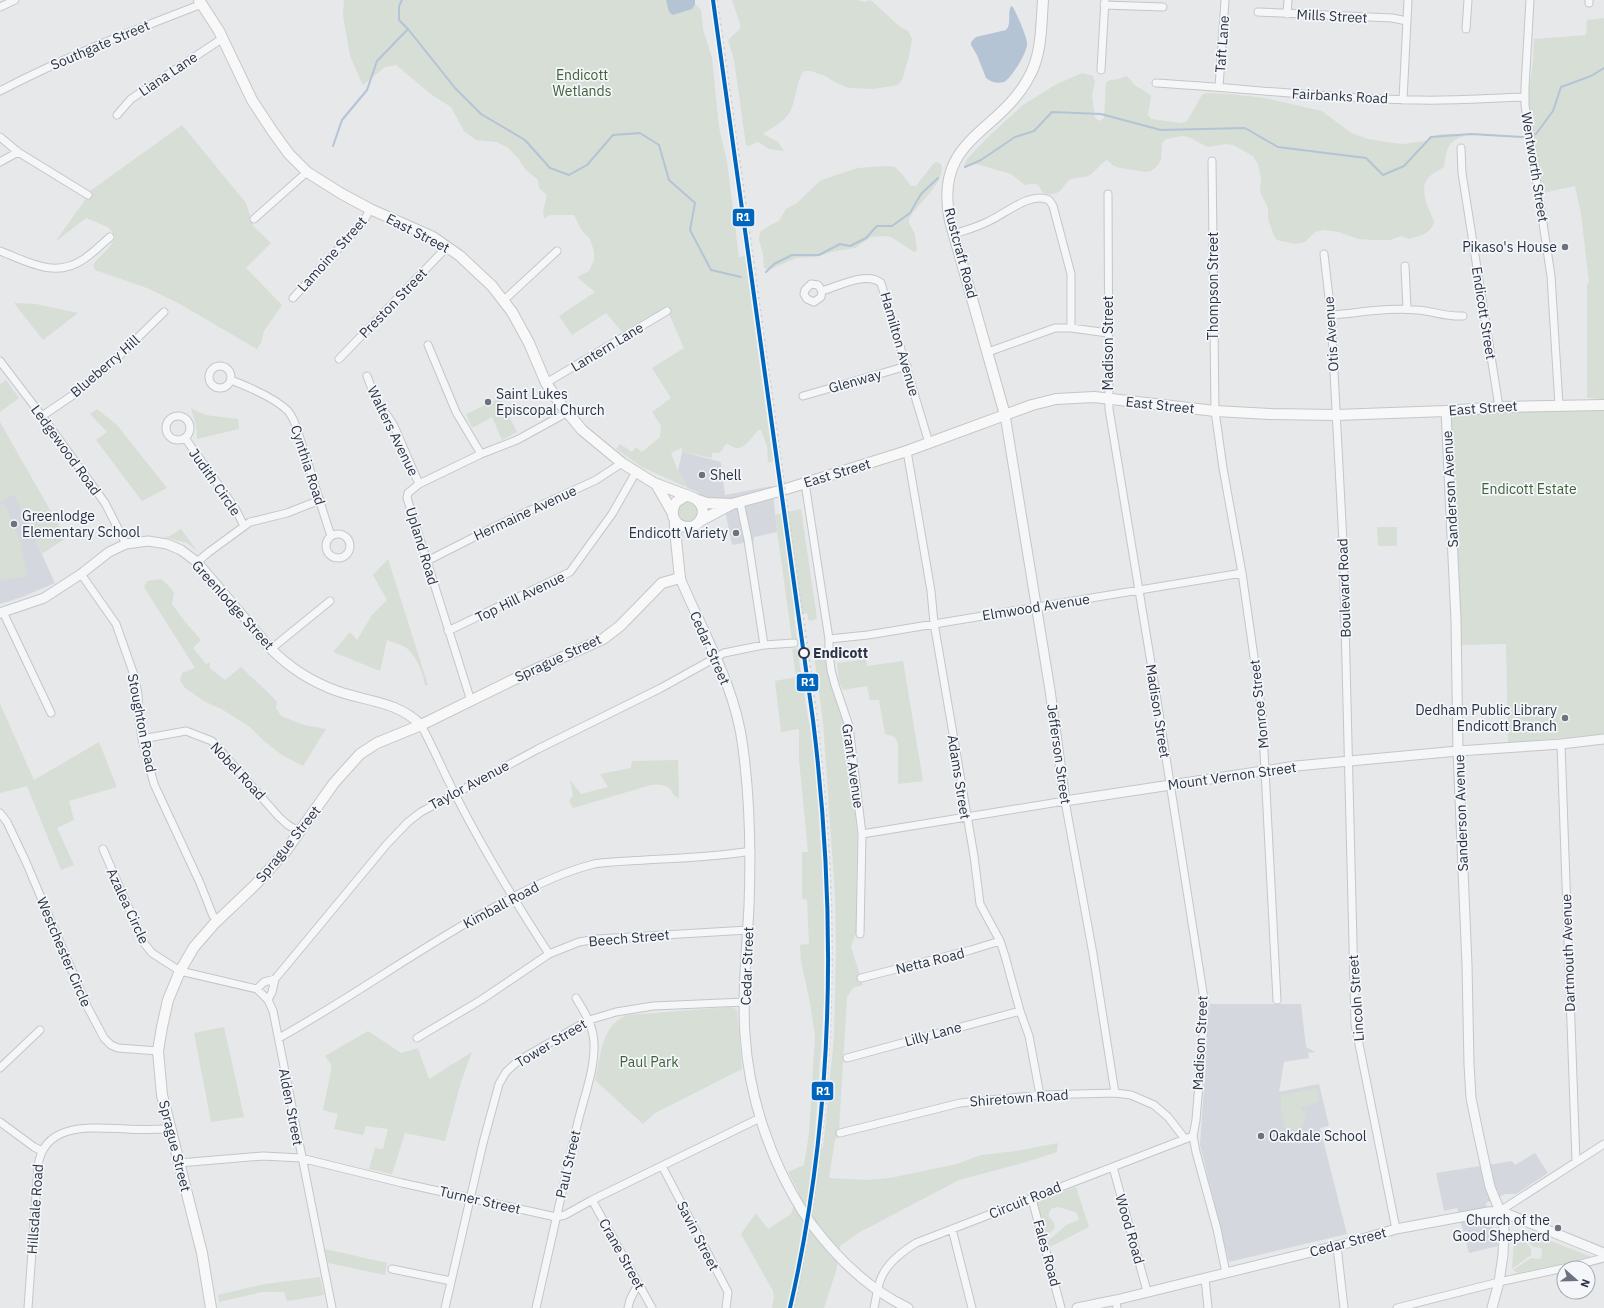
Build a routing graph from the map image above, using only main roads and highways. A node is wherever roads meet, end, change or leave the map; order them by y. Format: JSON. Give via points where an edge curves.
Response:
{"nodes":[{"id":1,"x":1043,"y":0,"type":"edge"},
{"id":2,"x":201,"y":2,"type":"edge"},
{"id":3,"x":1604,"y":405,"type":"edge"},
{"id":4,"x":1005,"y":415,"type":"junction"},
{"id":5,"x":656,"y":484,"type":"junction"},
{"id":6,"x":687,"y":496,"type":"junction"},
{"id":7,"x":698,"y":500,"type":"junction"},
{"id":8,"x":736,"y":503,"type":"junction"},
{"id":9,"x":674,"y":517,"type":"junction"},
{"id":10,"x":700,"y":521,"type":"junction"},
{"id":11,"x":691,"y":527,"type":"junction"},
{"id":12,"x":678,"y":548,"type":"junction"},
{"id":13,"x":212,"y":1308,"type":"edge"}],
"edges":[{"from":1,"to":4,"type":"main road","name":"Rustcraft Road","via":[[1038,52],[1030,77],[1013,100],[965,146],[954,163],[948,181],[948,210]]},
{"from":2,"to":5,"type":"main road","name":"East Street","via":[[223,38],[255,104],[289,154],[307,172],[342,194],[433,237],[469,263],[492,286],[512,312],[546,383],[558,402],[582,430],[622,463]]},
{"from":3,"to":4,"type":"main road","name":"East Street","via":[[1270,414],[1082,397],[1056,399]]},
{"from":4,"to":8,"type":"main road","name":"East Street","via":[[907,451]]},
{"from":5,"to":6,"type":"main road","name":"East Street"},
{"from":5,"to":9,"type":"main road","name":"East Street"},
{"from":6,"to":7,"type":"main road"},
{"from":6,"to":9,"type":"main road","via":[[676,502]]},
{"from":7,"to":8,"type":"main road","name":"East Street","via":[[707,503]]},
{"from":7,"to":10,"type":"main road","via":[[703,514]]},
{"from":8,"to":10,"type":"main road","name":"East Street"},
{"from":9,"to":11,"type":"main road","via":[[680,526]]},
{"from":9,"to":12,"type":"main road"},
{"from":10,"to":11,"type":"main road"},
{"from":11,"to":12,"type":"main road"},
{"from":12,"to":13,"type":"main road","name":"Sprague Street","via":[[680,578],[662,583],[620,626],[603,638],[421,725],[377,743],[360,754],[334,783],[285,852],[194,947],[168,1000],[158,1051],[162,1095],[207,1274]]}]}
